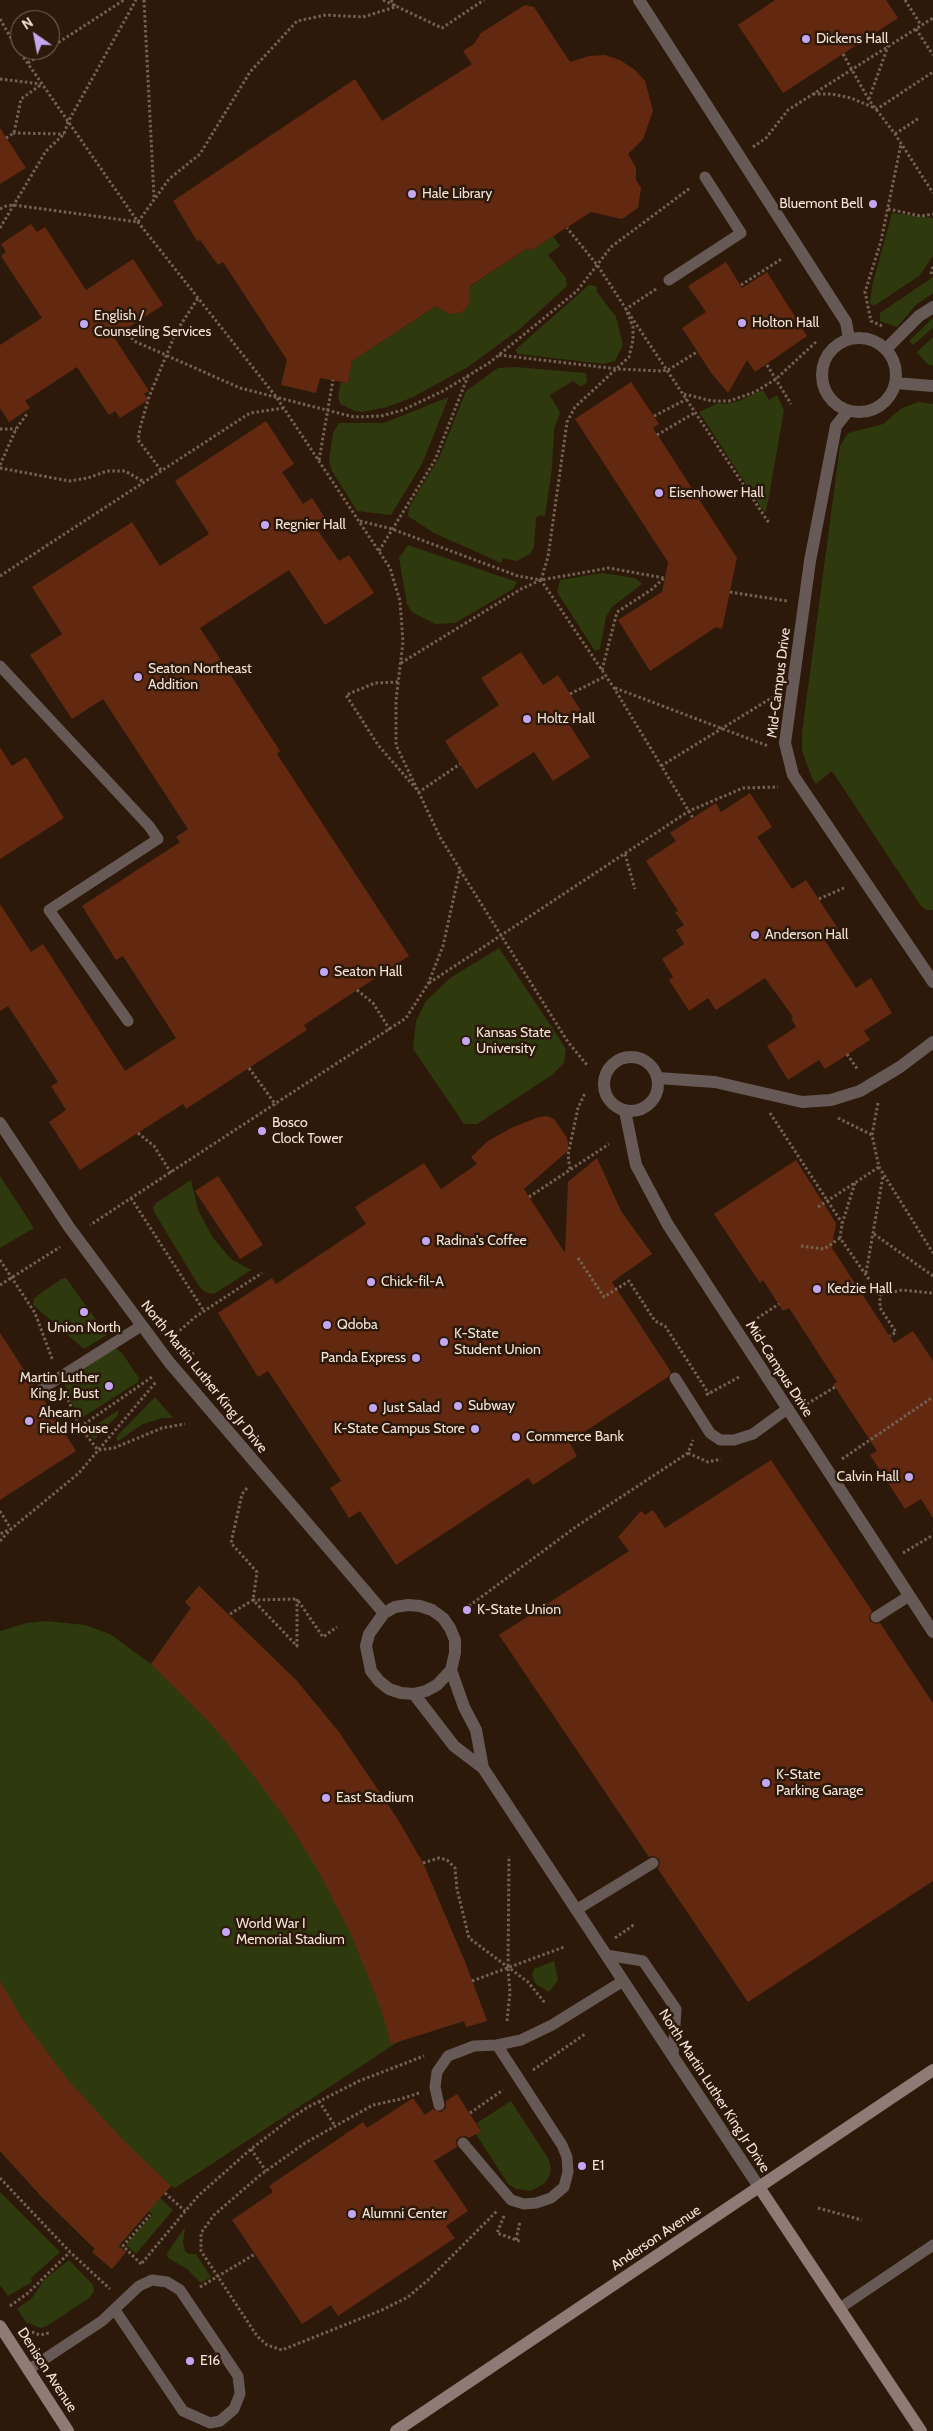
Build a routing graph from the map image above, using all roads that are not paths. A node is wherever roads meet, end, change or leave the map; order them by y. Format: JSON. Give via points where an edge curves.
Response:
{"nodes":[{"id":1,"x":639,"y":0,"type":"edge"},
{"id":2,"x":705,"y":177,"type":"road end"},
{"id":3,"x":669,"y":280,"type":"road end"},
{"id":4,"x":933,"y":307,"type":"edge"},
{"id":5,"x":849,"y":338,"type":"junction"},
{"id":6,"x":886,"y":349,"type":"junction"},
{"id":7,"x":895,"y":383,"type":"junction"},
{"id":8,"x":933,"y":386,"type":"edge"},
{"id":9,"x":848,"y":410,"type":"junction"},
{"id":10,"x":0,"y":666,"type":"edge"},
{"id":11,"x":933,"y":982,"type":"edge"},
{"id":12,"x":128,"y":1021,"type":"dead end"},
{"id":13,"x":933,"y":1042,"type":"edge"},
{"id":14,"x":658,"y":1078,"type":"junction"},
{"id":15,"x":625,"y":1111,"type":"junction"},
{"id":16,"x":0,"y":1123,"type":"edge"},
{"id":17,"x":141,"y":1326,"type":"junction"},
{"id":18,"x":674,"y":1378,"type":"dead end"},
{"id":19,"x":38,"y":1391,"type":"dead end"},
{"id":20,"x":787,"y":1409,"type":"junction"},
{"id":21,"x":909,"y":1596,"type":"junction"},
{"id":22,"x":384,"y":1613,"type":"junction"},
{"id":23,"x":876,"y":1617,"type":"dead end"},
{"id":24,"x":933,"y":1632,"type":"edge"},
{"id":25,"x":451,"y":1670,"type":"junction"},
{"id":26,"x":414,"y":1694,"type":"junction"},
{"id":27,"x":482,"y":1768,"type":"junction"},
{"id":28,"x":653,"y":1863,"type":"dead end"},
{"id":29,"x":576,"y":1910,"type":"junction"},
{"id":30,"x":606,"y":1956,"type":"junction"},
{"id":31,"x":623,"y":1981,"type":"junction"},
{"id":32,"x":497,"y":2045,"type":"junction"},
{"id":33,"x":673,"y":2056,"type":"junction"},
{"id":34,"x":933,"y":2070,"type":"edge"},
{"id":35,"x":439,"y":2105,"type":"dead end"},
{"id":36,"x":463,"y":2143,"type":"dead end"},
{"id":37,"x":759,"y":2187,"type":"junction"},
{"id":38,"x":933,"y":2246,"type":"edge"},
{"id":39,"x":840,"y":2308,"type":"junction"},
{"id":40,"x":115,"y":2310,"type":"junction"},
{"id":41,"x":0,"y":2326,"type":"edge"},
{"id":42,"x":28,"y":2370,"type":"junction"},
{"id":43,"x":68,"y":2431,"type":"edge"},
{"id":44,"x":396,"y":2431,"type":"edge"},
{"id":45,"x":921,"y":2431,"type":"edge"}],
"edges":[{"from":1,"to":5,"type":"street","via":[[846,322]]},
{"from":2,"to":3,"type":"lane","via":[[741,233]]},
{"from":4,"to":6,"type":"street","via":[[919,316]]},
{"from":5,"to":6,"type":"street","via":[[869,339]]},
{"from":5,"to":9,"type":"street","via":[[830,351],[821,374],[828,397],[837,406]]},
{"from":6,"to":7,"type":"street","via":[[893,359]]},
{"from":7,"to":8,"type":"street"},
{"from":7,"to":9,"type":"street","via":[[892,392],[878,407],[858,412]]},
{"from":9,"to":11,"type":"street","name":"Mid-Campus Drive","via":[[836,426],[810,561],[785,743],[793,775]]},
{"from":10,"to":12,"type":"lane","via":[[158,839],[49,910]]},
{"from":13,"to":14,"type":"street","via":[[860,1091],[831,1100],[802,1102],[715,1082]]},
{"from":14,"to":15,"type":"street","via":[[656,1096],[650,1104],[642,1109]]},
{"from":14,"to":15,"type":"street","via":[[648,1063],[640,1058],[630,1057],[614,1063],[607,1070],[603,1086],[610,1102]]},
{"from":15,"to":20,"type":"street","name":"Mid-Campus Drive","via":[[636,1165],[668,1225]]},
{"from":16,"to":17,"type":"street","name":"North Martin Luther King Jr Drive","via":[[69,1227]]},
{"from":17,"to":19,"type":"lane"},
{"from":17,"to":22,"type":"street","name":"North Martin Luther King Jr Drive"},
{"from":18,"to":20,"type":"lane","via":[[710,1433],[720,1440],[734,1440],[753,1434]]},
{"from":20,"to":21,"type":"street","name":"Mid-Campus Drive"},
{"from":21,"to":23,"type":"lane"},
{"from":21,"to":24,"type":"street","name":"Mid-Campus Drive"},
{"from":22,"to":25,"type":"street","name":"North Martin Luther King Jr Drive","via":[[408,1605],[432,1610],[443,1618],[455,1640],[456,1653]]},
{"from":22,"to":26,"type":"street","via":[[372,1628],[366,1646],[371,1671],[389,1689]]},
{"from":25,"to":26,"type":"street","via":[[437,1685]]},
{"from":25,"to":27,"type":"street","name":"North Martin Luther King Jr Drive","via":[[476,1730]]},
{"from":26,"to":27,"type":"street","name":"North Martin Luther King Jr Drive","via":[[454,1746]]},
{"from":27,"to":29,"type":"street","name":"North Martin Luther King Jr Drive"},
{"from":28,"to":29,"type":"lane"},
{"from":29,"to":30,"type":"street","name":"North Martin Luther King Jr Drive"},
{"from":30,"to":31,"type":"street","name":"North Martin Luther King Jr Drive"},
{"from":30,"to":33,"type":"lane","via":[[643,1960],[676,2009]]},
{"from":31,"to":32,"type":"lane","via":[[552,2025],[521,2040]]},
{"from":31,"to":33,"type":"street","name":"North Martin Luther King Jr Drive"},
{"from":32,"to":35,"type":"lane","via":[[465,2048],[443,2061],[435,2087]]},
{"from":32,"to":36,"type":"lane","via":[[562,2145],[568,2172],[564,2187],[551,2198],[536,2203],[511,2200]]},
{"from":33,"to":37,"type":"street","name":"North Martin Luther King Jr Drive"},
{"from":34,"to":37,"type":"main road","name":"Anderson Avenue"},
{"from":37,"to":39,"type":"main road","name":"North Martin Luther King Jr Drive"},
{"from":37,"to":44,"type":"main road","name":"Anderson Avenue"},
{"from":38,"to":39,"type":"lane"},
{"from":39,"to":45,"type":"main road","name":"North Martin Luther King Jr Drive"},
{"from":40,"to":40,"type":"lane","via":[[139,2286],[152,2280],[167,2282],[180,2290],[238,2376],[240,2394],[234,2409],[220,2421],[210,2423],[183,2412]]},
{"from":40,"to":42,"type":"lane"},
{"from":41,"to":42,"type":"main road","name":"Denison Avenue"},
{"from":42,"to":43,"type":"main road","name":"Denison Avenue"}]}
